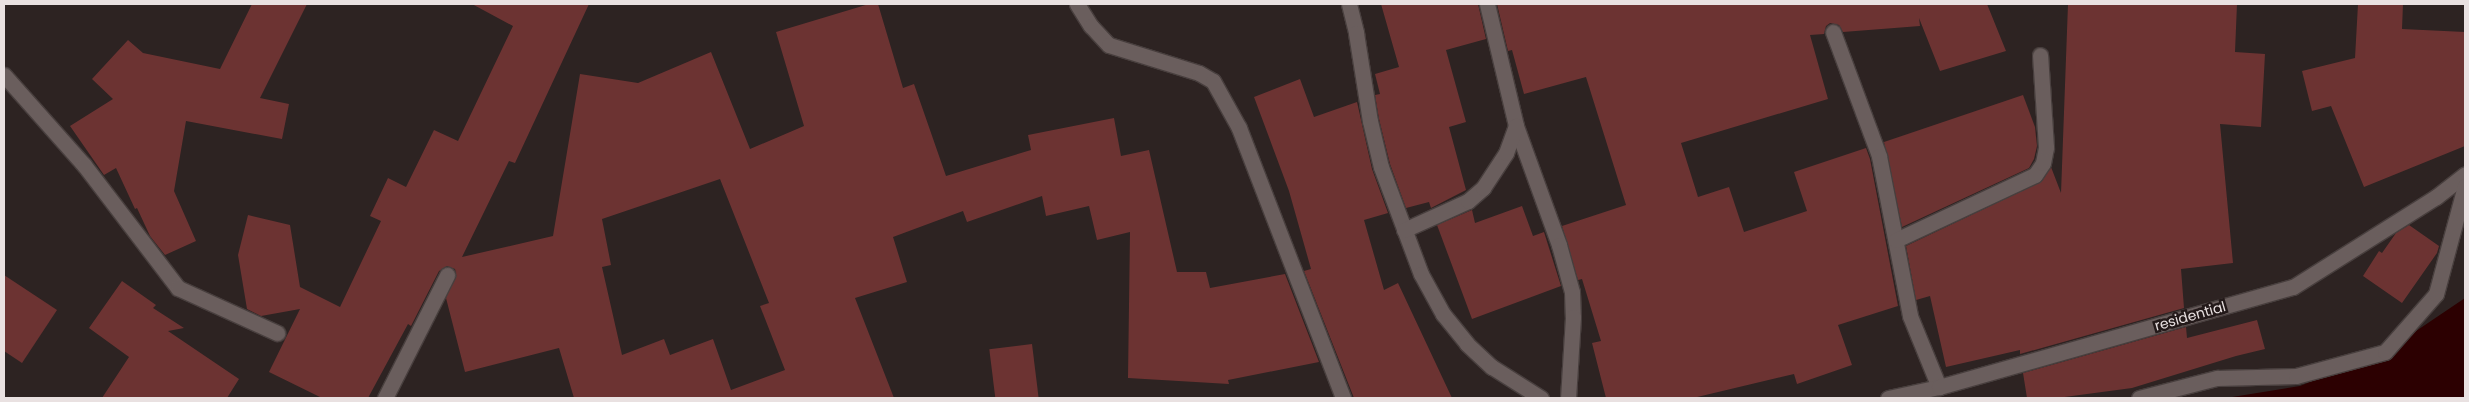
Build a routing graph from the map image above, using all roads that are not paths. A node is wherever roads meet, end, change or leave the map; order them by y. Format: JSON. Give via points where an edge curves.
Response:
{"nodes":[{"id":1,"x":1077,"y":4,"type":"edge"},
{"id":2,"x":1349,"y":4,"type":"edge"},
{"id":3,"x":1488,"y":4,"type":"edge"},
{"id":4,"x":1833,"y":32,"type":"dead end"},
{"id":5,"x":2040,"y":55,"type":"dead end"},
{"id":6,"x":4,"y":75,"type":"edge"},
{"id":7,"x":1516,"y":126,"type":"junction"},
{"id":8,"x":2465,"y":174,"type":"edge"},
{"id":9,"x":2465,"y":186,"type":"edge"},
{"id":10,"x":1404,"y":230,"type":"junction"},
{"id":11,"x":1896,"y":240,"type":"junction"},
{"id":12,"x":447,"y":275,"type":"dead end"},
{"id":13,"x":277,"y":333,"type":"dead end"},
{"id":14,"x":1939,"y":387,"type":"junction"},
{"id":15,"x":385,"y":398,"type":"edge"},
{"id":16,"x":1343,"y":398,"type":"edge"},
{"id":17,"x":1540,"y":398,"type":"edge"},
{"id":18,"x":1568,"y":398,"type":"edge"},
{"id":19,"x":1888,"y":398,"type":"edge"},
{"id":20,"x":2139,"y":398,"type":"edge"}],
"edges":[{"from":1,"to":16,"type":"street","via":[[1109,45],[1199,72],[1213,82],[1239,128]]},
{"from":2,"to":10,"type":"street","via":[[1381,167]]},
{"from":3,"to":7,"type":"street"},
{"from":4,"to":11,"type":"street","via":[[1879,156]]},
{"from":5,"to":11,"type":"street","via":[[2046,147],[2043,163],[2035,175]]},
{"from":6,"to":13,"type":"street","via":[[84,165],[178,288]]},
{"from":7,"to":10,"type":"street","via":[[1506,153],[1483,188],[1468,202]]},
{"from":7,"to":18,"type":"street","via":[[1559,245],[1572,292]]},
{"from":8,"to":14,"type":"street","name":"residential","via":[[2436,197],[2294,287]]},
{"from":9,"to":20,"type":"street","via":[[2436,294],[2385,352],[2296,376],[2217,378]]},
{"from":10,"to":17,"type":"street","via":[[1438,306],[1467,344],[1492,368]]},
{"from":11,"to":14,"type":"street","via":[[1910,316]]},
{"from":12,"to":15,"type":"street"},
{"from":14,"to":19,"type":"street","name":"residential"}]}
